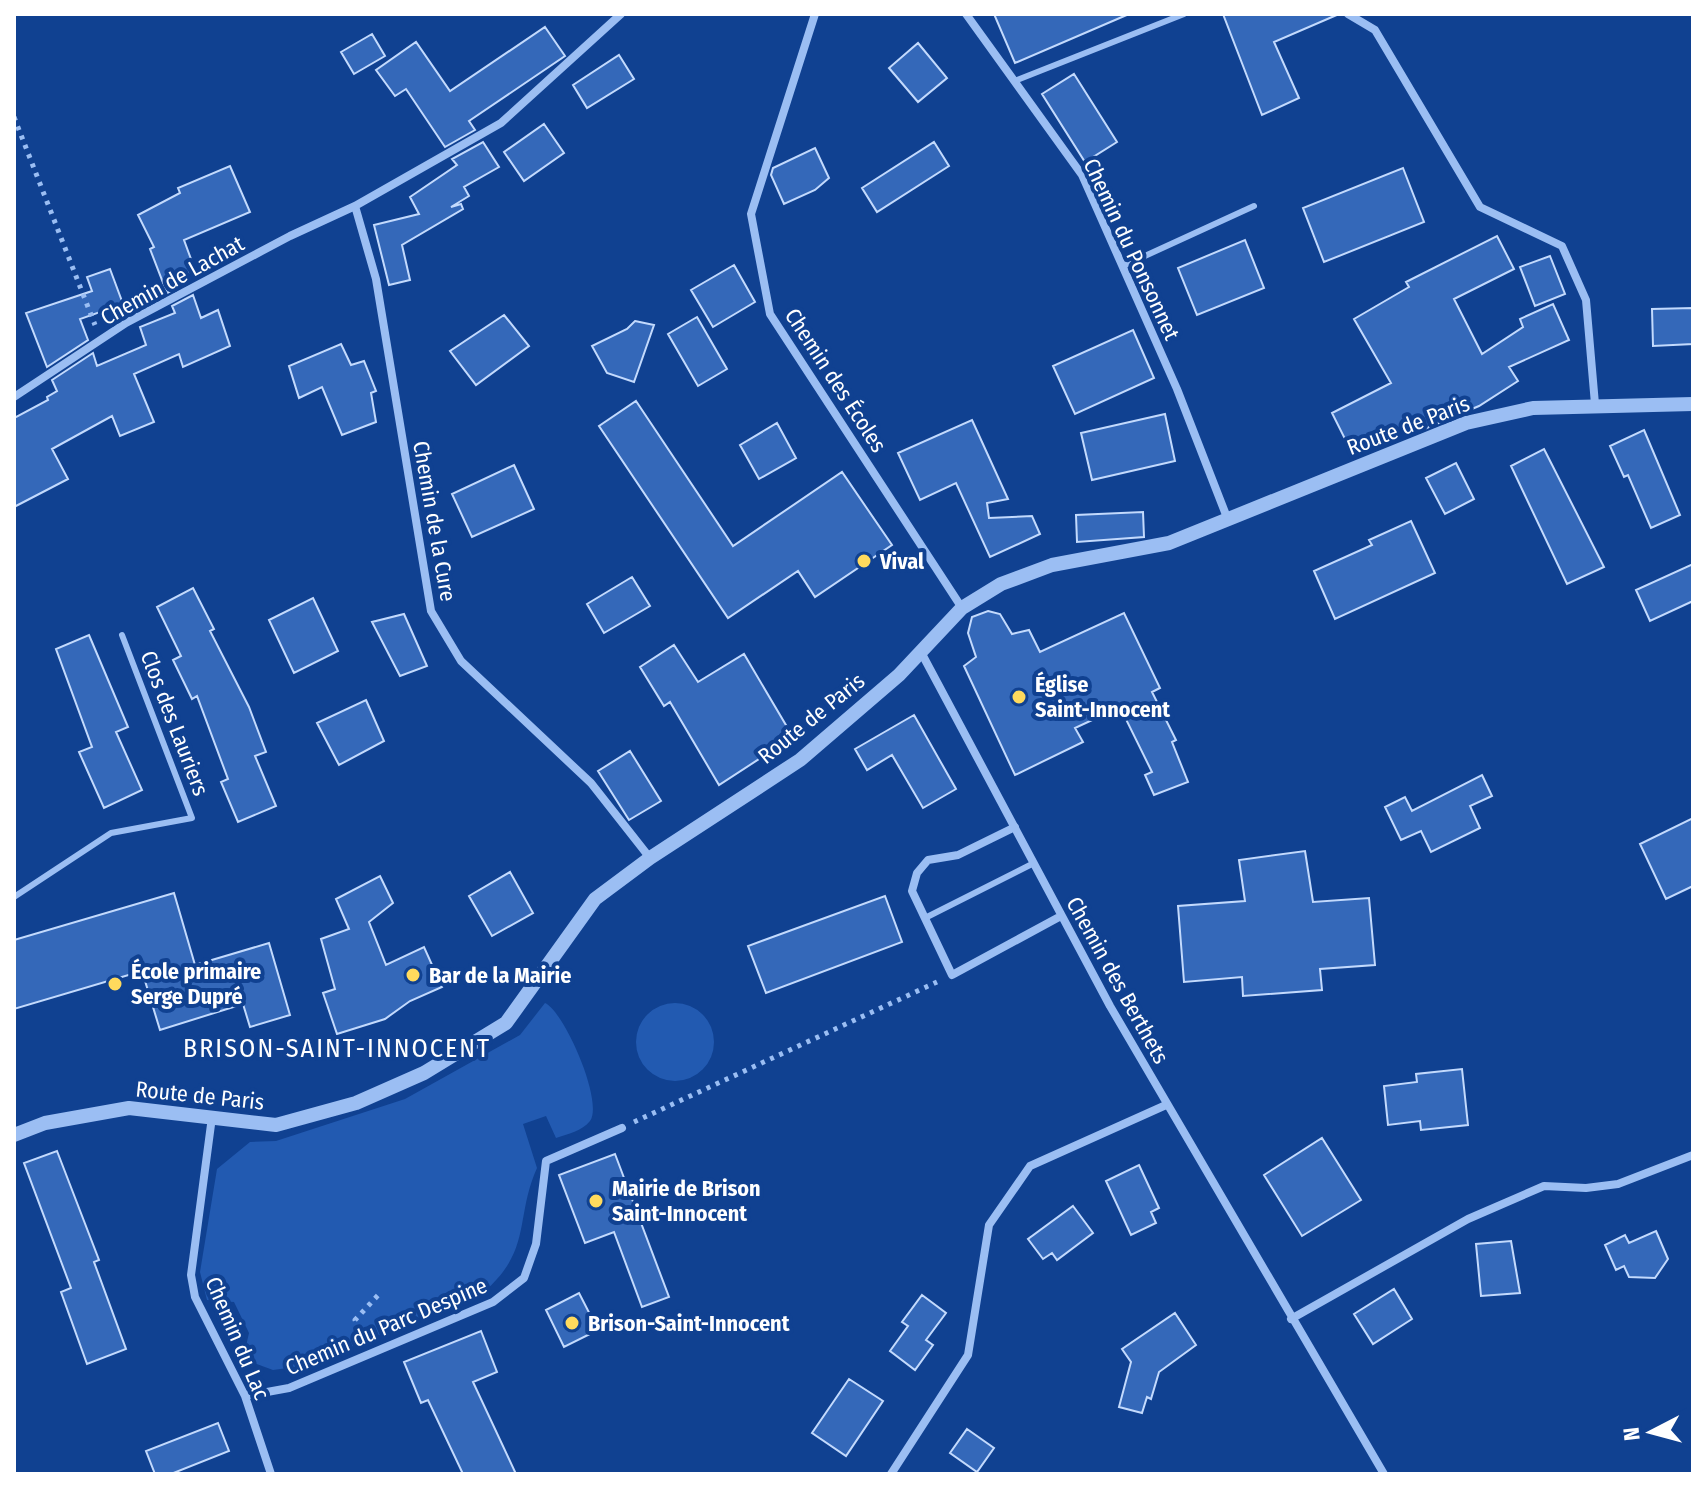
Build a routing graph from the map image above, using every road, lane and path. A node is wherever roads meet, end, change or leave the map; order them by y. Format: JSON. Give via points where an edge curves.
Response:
{"nodes":[{"id":1,"x":621,"y":14,"type":"edge"},
{"id":2,"x":815,"y":14,"type":"edge"},
{"id":3,"x":966,"y":14,"type":"edge"},
{"id":4,"x":1184,"y":14,"type":"edge"},
{"id":5,"x":1348,"y":14,"type":"edge"},
{"id":6,"x":1017,"y":80,"type":"junction"},
{"id":7,"x":14,"y":117,"type":"edge"},
{"id":8,"x":355,"y":206,"type":"junction"},
{"id":9,"x":1254,"y":206,"type":"dead end"},
{"id":10,"x":1123,"y":266,"type":"junction"},
{"id":11,"x":100,"y":341,"type":"junction"},
{"id":12,"x":14,"y":397,"type":"edge"},
{"id":13,"x":1595,"y":404,"type":"junction"},
{"id":14,"x":1693,"y":404,"type":"edge"},
{"id":15,"x":1228,"y":520,"type":"junction"},
{"id":16,"x":962,"y":608,"type":"junction"},
{"id":17,"x":122,"y":635,"type":"dead end"},
{"id":18,"x":922,"y":654,"type":"junction"},
{"id":19,"x":1015,"y":827,"type":"junction"},
{"id":20,"x":650,"y":858,"type":"junction"},
{"id":21,"x":1034,"y":863,"type":"junction"},
{"id":22,"x":14,"y":897,"type":"edge"},
{"id":23,"x":1061,"y":916,"type":"junction"},
{"id":24,"x":925,"y":918,"type":"junction"},
{"id":25,"x":952,"y":975,"type":"junction"},
{"id":26,"x":1166,"y":1105,"type":"junction"},
{"id":27,"x":212,"y":1117,"type":"junction"},
{"id":28,"x":622,"y":1128,"type":"joint"},
{"id":29,"x":14,"y":1135,"type":"edge"},
{"id":30,"x":1693,"y":1155,"type":"edge"},
{"id":31,"x":381,"y":1292,"type":"dead end"},
{"id":32,"x":1291,"y":1319,"type":"junction"},
{"id":33,"x":370,"y":1354,"type":"junction"},
{"id":34,"x":245,"y":1396,"type":"junction"},
{"id":35,"x":271,"y":1474,"type":"edge"},
{"id":36,"x":891,"y":1474,"type":"edge"},
{"id":37,"x":1384,"y":1474,"type":"edge"}],
"edges":[{"from":1,"to":8,"type":"street","via":[[501,123]]},
{"from":2,"to":16,"type":"street","name":"Chemin des Écoles","via":[[751,214],[770,314]]},
{"from":3,"to":6,"type":"street","name":"Chemin du Ponsonnet"},
{"from":4,"to":6,"type":"lane"},
{"from":5,"to":13,"type":"street","via":[[1375,30],[1480,207],[1562,246],[1586,300]]},
{"from":6,"to":10,"type":"street","name":"Chemin du Ponsonnet","via":[[1082,175]]},
{"from":7,"to":11,"type":"path"},
{"from":8,"to":11,"type":"street","name":"Chemin de Lachat","via":[[208,278]]},
{"from":8,"to":20,"type":"street","name":"Chemin de la Cure","via":[[376,279],[431,611],[461,661],[591,783]]},
{"from":9,"to":10,"type":"lane"},
{"from":10,"to":15,"type":"street","name":"Chemin du Ponsonnet"},
{"from":11,"to":12,"type":"street","name":"Chemin de Lachat"},
{"from":13,"to":14,"type":"street","name":"Route de Paris"},
{"from":13,"to":15,"type":"street","name":"Route de Paris","via":[[1533,408],[1466,423]]},
{"from":15,"to":16,"type":"street","name":"Route de Paris","via":[[1169,543],[1052,565],[1001,584]]},
{"from":16,"to":18,"type":"street","name":"Route de Paris"},
{"from":17,"to":22,"type":"lane","name":"Clos des Lauriers","via":[[192,818],[111,833]]},
{"from":18,"to":19,"type":"street","name":"Chemin des Berthets"},
{"from":18,"to":20,"type":"street","name":"Route de Paris","via":[[800,760]]},
{"from":19,"to":21,"type":"street","name":"Chemin des Berthets"},
{"from":19,"to":24,"type":"street","via":[[958,855],[928,860],[912,891]]},
{"from":20,"to":27,"type":"street","name":"Route de Paris","via":[[595,899],[506,1023],[424,1073],[356,1103],[276,1125]]},
{"from":21,"to":23,"type":"street","name":"Chemin des Berthets"},
{"from":21,"to":24,"type":"lane"},
{"from":23,"to":25,"type":"street"},
{"from":23,"to":26,"type":"street","name":"Chemin des Berthets"},
{"from":24,"to":25,"type":"street"},
{"from":25,"to":28,"type":"path"},
{"from":26,"to":32,"type":"street","name":"Chemin des Berthets"},
{"from":26,"to":36,"type":"street","via":[[1030,1166],[989,1225],[968,1355]]},
{"from":27,"to":29,"type":"street","name":"Route de Paris","via":[[129,1108],[45,1123]]},
{"from":27,"to":34,"type":"street","name":"Chemin du Lac","via":[[191,1275],[195,1297]]},
{"from":28,"to":33,"type":"street","name":"Chemin du Parc Despine","via":[[546,1161],[536,1244],[524,1278],[493,1302]]},
{"from":30,"to":32,"type":"street","via":[[1618,1184],[1544,1186],[1468,1219]]},
{"from":31,"to":33,"type":"path","via":[[355,1320]]},
{"from":32,"to":37,"type":"street","name":"Chemin des Berthets"},
{"from":33,"to":34,"type":"street","name":"Chemin du Parc Despine","via":[[289,1388]]},
{"from":34,"to":35,"type":"street","name":"Chemin du Lac"}]}
